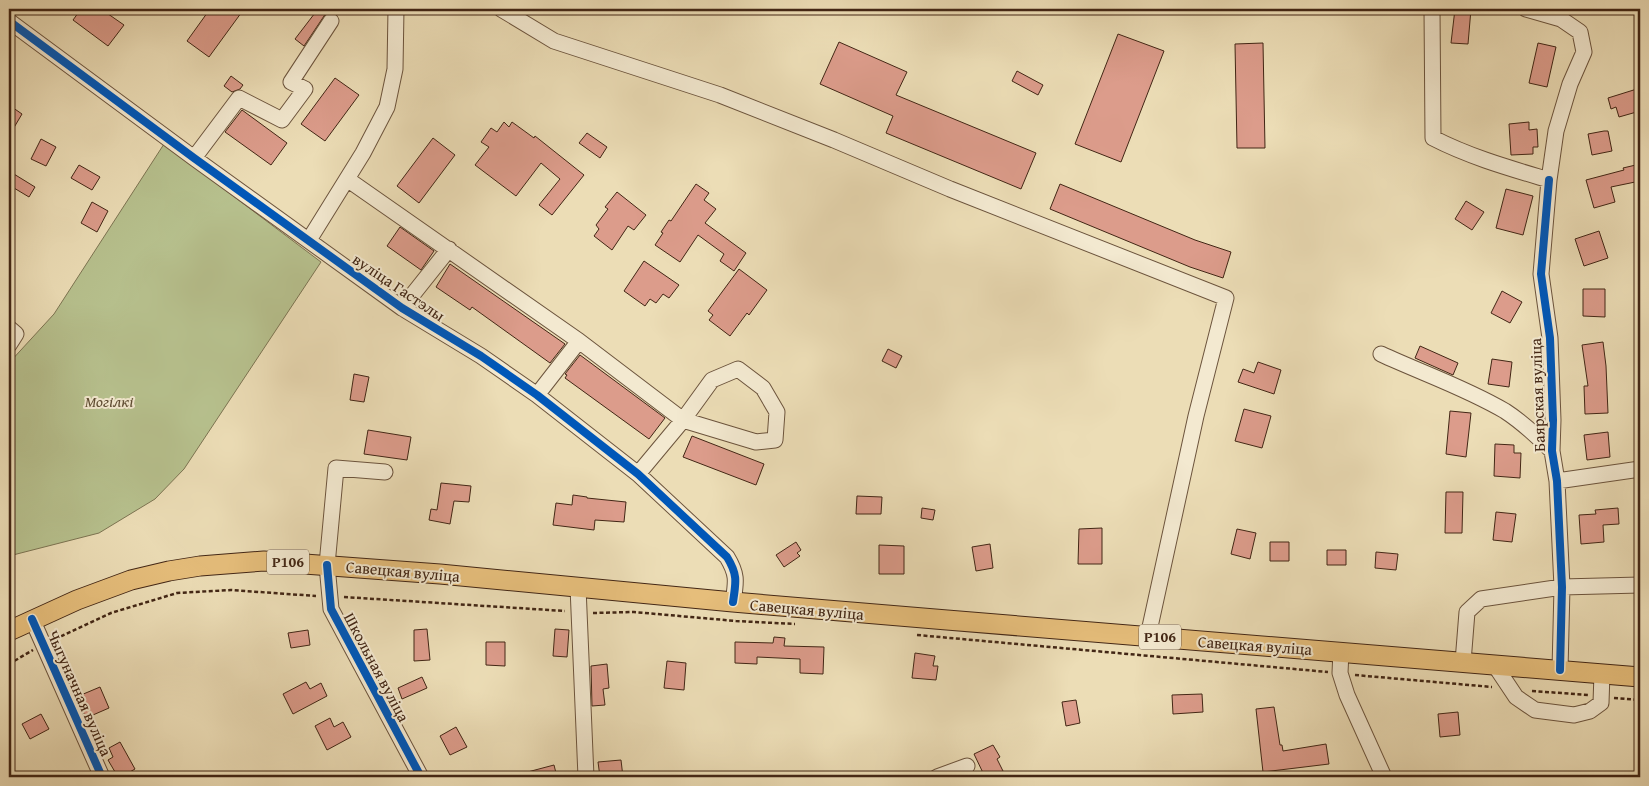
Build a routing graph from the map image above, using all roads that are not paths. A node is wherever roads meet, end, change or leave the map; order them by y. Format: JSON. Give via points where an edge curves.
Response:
{"nodes":[{"id":1,"x":396,"y":9,"type":"edge"},
{"id":2,"x":501,"y":9,"type":"edge"},
{"id":3,"x":1432,"y":9,"type":"edge"},
{"id":4,"x":1526,"y":9,"type":"edge"},
{"id":5,"x":9,"y":21,"type":"edge"},
{"id":6,"x":331,"y":21,"type":"dead end"},
{"id":7,"x":194,"y":158,"type":"junction"},
{"id":8,"x":347,"y":179,"type":"junction"},
{"id":9,"x":1549,"y":180,"type":"junction"},
{"id":10,"x":309,"y":240,"type":"junction"},
{"id":11,"x":449,"y":249,"type":"junction"},
{"id":12,"x":402,"y":308,"type":"junction"},
{"id":13,"x":9,"y":328,"type":"edge"},
{"id":14,"x":579,"y":341,"type":"junction"},
{"id":15,"x":9,"y":345,"type":"edge"},
{"id":16,"x":1381,"y":354,"type":"dead end"},
{"id":17,"x":537,"y":396,"type":"junction"},
{"id":18,"x":682,"y":420,"type":"junction"},
{"id":19,"x":1552,"y":451,"type":"junction"},
{"id":20,"x":1640,"y":469,"type":"edge"},
{"id":21,"x":385,"y":472,"type":"dead end"},
{"id":22,"x":638,"y":474,"type":"junction"},
{"id":23,"x":1557,"y":481,"type":"junction"},
{"id":24,"x":327,"y":565,"type":"junction"},
{"id":25,"x":1640,"y":585,"type":"edge"},
{"id":26,"x":578,"y":587,"type":"junction"},
{"id":27,"x":1562,"y":587,"type":"junction"},
{"id":28,"x":733,"y":602,"type":"junction"},
{"id":29,"x":32,"y":619,"type":"junction"},
{"id":30,"x":9,"y":631,"type":"edge"},
{"id":31,"x":1148,"y":636,"type":"junction"},
{"id":32,"x":1340,"y":651,"type":"junction"},
{"id":33,"x":1463,"y":662,"type":"junction"},
{"id":34,"x":1494,"y":664,"type":"junction"},
{"id":35,"x":1560,"y":670,"type":"junction"},
{"id":36,"x":1594,"y":673,"type":"junction"},
{"id":37,"x":1640,"y":676,"type":"edge"},
{"id":38,"x":967,"y":766,"type":"dead end"},
{"id":39,"x":102,"y":777,"type":"edge"},
{"id":40,"x":421,"y":777,"type":"edge"},
{"id":41,"x":586,"y":777,"type":"edge"},
{"id":42,"x":937,"y":777,"type":"edge"},
{"id":43,"x":1384,"y":777,"type":"edge"}],
"edges":[{"from":1,"to":8,"type":"street","via":[[395,69],[388,107]]},
{"from":2,"to":31,"type":"street","via":[[554,41],[720,95],[1226,298],[1196,416]]},
{"from":3,"to":9,"type":"street","via":[[1433,138],[1456,150]]},
{"from":4,"to":9,"type":"street","name":"Баярская вуліца","via":[[1562,19],[1580,32],[1584,52],[1570,84],[1556,131]]},
{"from":5,"to":7,"type":"street","name":"вуліца Гастэлы"},
{"from":6,"to":7,"type":"street","via":[[291,82],[305,89],[282,120],[239,98]]},
{"from":7,"to":10,"type":"street","name":"вуліца Гастэлы"},
{"from":8,"to":10,"type":"street"},
{"from":8,"to":11,"type":"street"},
{"from":9,"to":19,"type":"street","name":"Баярская вуліца","via":[[1541,274],[1550,338]]},
{"from":10,"to":12,"type":"street","name":"вуліца Гастэлы"},
{"from":11,"to":12,"type":"street"},
{"from":11,"to":14,"type":"street"},
{"from":12,"to":17,"type":"street","name":"вуліца Гастэлы","via":[[481,356]]},
{"from":13,"to":15,"type":"street","via":[[16,334]]},
{"from":14,"to":17,"type":"street"},
{"from":14,"to":18,"type":"street"},
{"from":16,"to":19,"type":"street","via":[[1506,412]]},
{"from":17,"to":22,"type":"street","name":"вуліца Гастэлы"},
{"from":18,"to":18,"type":"street","via":[[756,442],[776,440],[777,412],[763,388],[738,369],[712,380]]},
{"from":18,"to":22,"type":"street"},
{"from":19,"to":23,"type":"street","name":"Баярская вуліца"},
{"from":20,"to":23,"type":"street"},
{"from":21,"to":24,"type":"street","name":"Школьная вуліца","via":[[336,468]]},
{"from":22,"to":28,"type":"street","name":"вуліца Гастэлы","via":[[727,557],[735,570]]},
{"from":23,"to":27,"type":"street","name":"Баярская вуліца"},
{"from":24,"to":26,"type":"main road","name":"Савецкая вуліца","number":"Р106"},
{"from":24,"to":29,"type":"main road","name":"Савецкая вуліца","number":"Р106","via":[[256,561],[169,570],[131,580]]},
{"from":24,"to":40,"type":"street","name":"Школьная вуліца","via":[[331,609]]},
{"from":25,"to":27,"type":"street"},
{"from":26,"to":28,"type":"main road","name":"Савецкая вуліца","number":"Р106"},
{"from":26,"to":41,"type":"street"},
{"from":27,"to":33,"type":"street","via":[[1481,599],[1467,612]]},
{"from":27,"to":35,"type":"street","name":"Баярская вуліца"},
{"from":28,"to":31,"type":"main road","name":"Савецкая вуліца","number":"Р106"},
{"from":29,"to":30,"type":"main road","name":"Савецкая вуліца","number":"Р106"},
{"from":29,"to":39,"type":"street","name":"Чыгуначная вуліца"},
{"from":31,"to":32,"type":"main road","name":"Савецкая вуліца","number":"Р106"},
{"from":32,"to":33,"type":"main road","name":"Савецкая вуліца","number":"Р106"},
{"from":32,"to":43,"type":"street","via":[[1340,673],[1347,695]]},
{"from":33,"to":34,"type":"main road","name":"Савецкая вуліца","number":"Р106"},
{"from":34,"to":35,"type":"main road","name":"Савецкая вуліца","number":"Р106"},
{"from":34,"to":36,"type":"street","via":[[1516,697],[1535,710],[1574,715],[1590,711],[1601,703]]},
{"from":35,"to":36,"type":"main road","name":"Савецкая вуліца","number":"Р106"},
{"from":36,"to":37,"type":"main road","number":"Р106"},
{"from":38,"to":42,"type":"street"}]}
